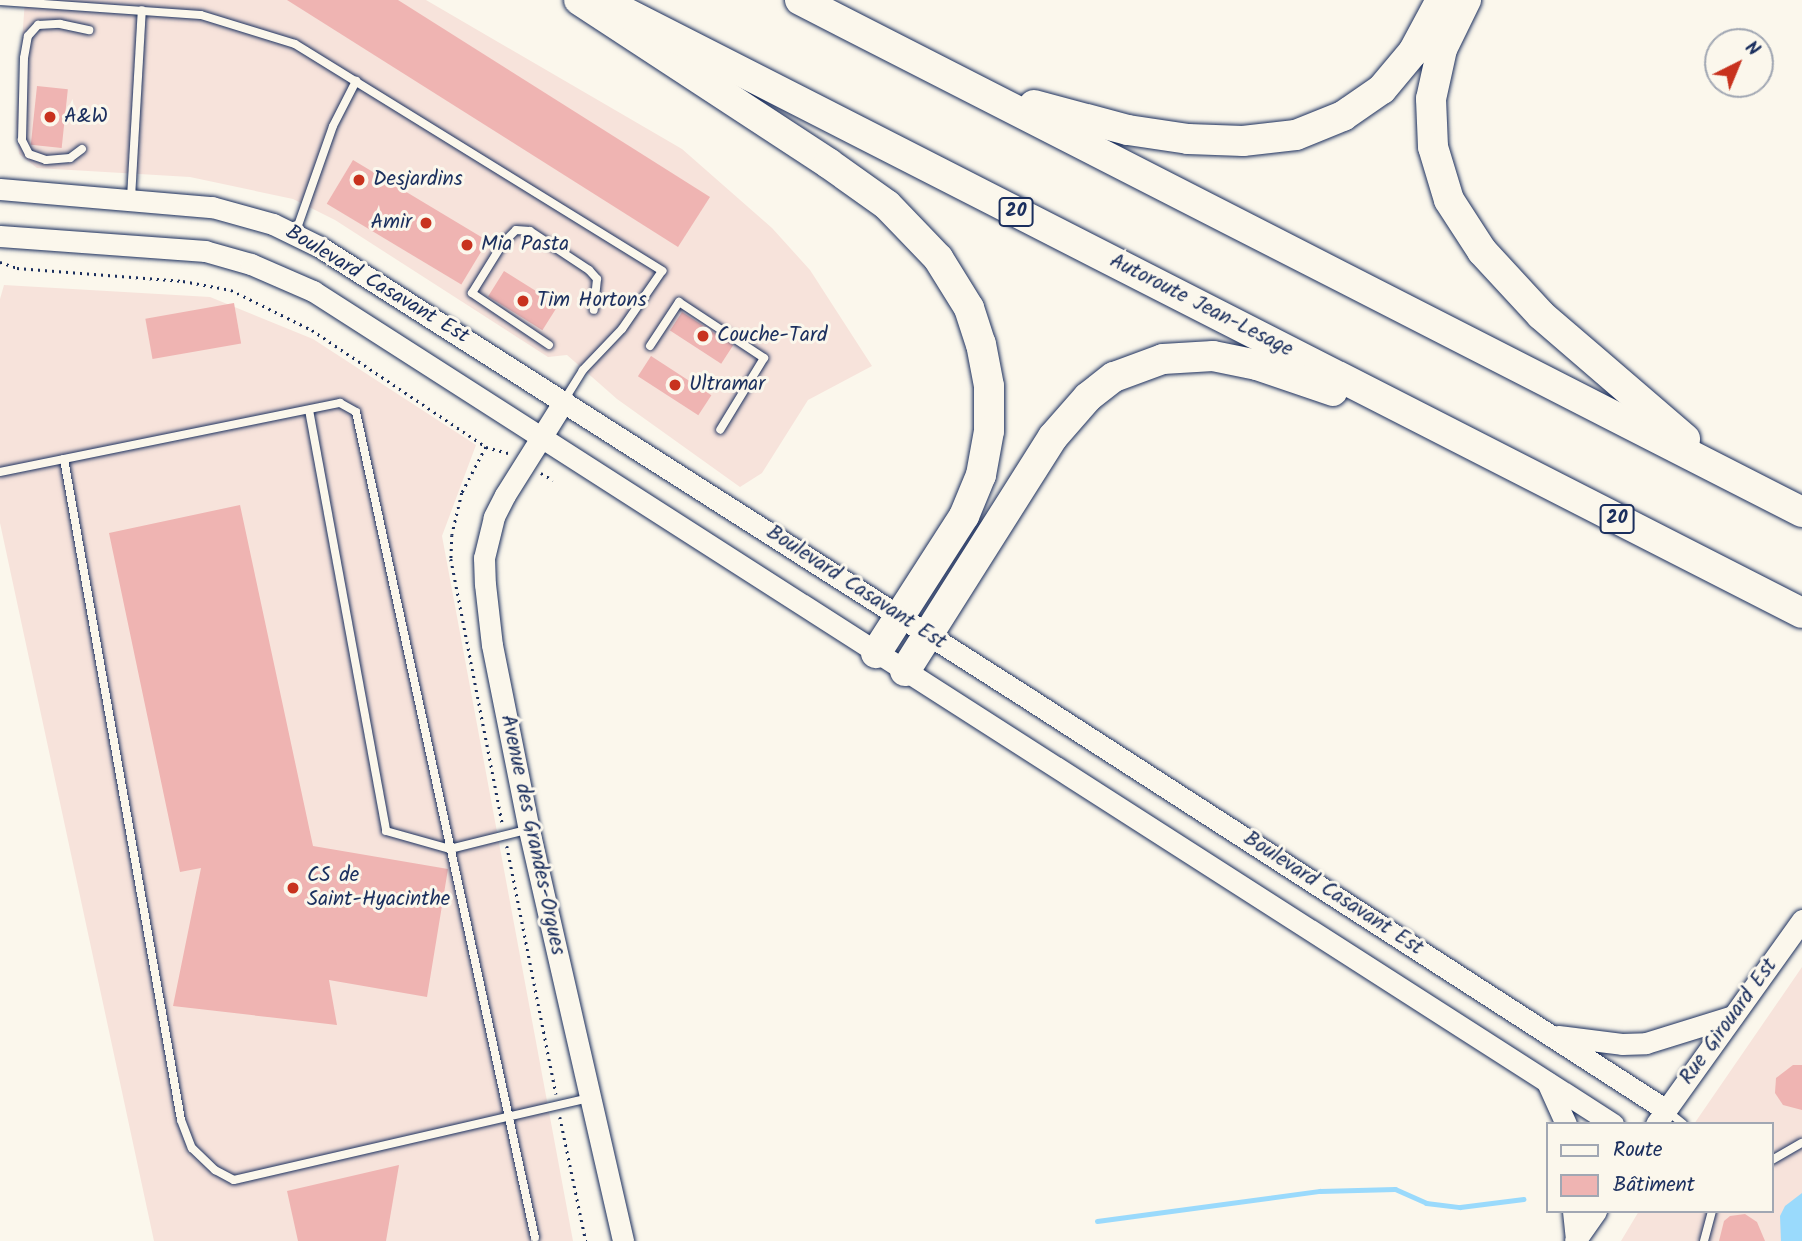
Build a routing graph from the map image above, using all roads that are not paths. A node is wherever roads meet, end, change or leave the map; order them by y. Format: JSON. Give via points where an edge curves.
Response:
{"nodes":[{"id":1,"x":579,"y":0,"type":"edge"},
{"id":2,"x":601,"y":0,"type":"edge"},
{"id":3,"x":800,"y":0,"type":"edge"},
{"id":4,"x":1441,"y":0,"type":"edge"},
{"id":5,"x":1466,"y":0,"type":"edge"},
{"id":6,"x":0,"y":1,"type":"edge"},
{"id":7,"x":142,"y":10,"type":"junction"},
{"id":8,"x":89,"y":30,"type":"dead end"},
{"id":9,"x":356,"y":81,"type":"junction"},
{"id":10,"x":975,"y":89,"type":"junction"},
{"id":11,"x":82,"y":149,"type":"dead end"},
{"id":12,"x":0,"y":189,"type":"edge"},
{"id":13,"x":131,"y":198,"type":"junction"},
{"id":14,"x":295,"y":234,"type":"junction"},
{"id":15,"x":0,"y":236,"type":"edge"},
{"id":16,"x":594,"y":310,"type":"dead end"},
{"id":17,"x":549,"y":345,"type":"dead end"},
{"id":18,"x":650,"y":346,"type":"dead end"},
{"id":19,"x":564,"y":401,"type":"junction"},
{"id":20,"x":309,"y":410,"type":"junction"},
{"id":21,"x":1432,"y":425,"type":"junction"},
{"id":22,"x":720,"y":430,"type":"dead end"},
{"id":23,"x":541,"y":438,"type":"junction"},
{"id":24,"x":64,"y":459,"type":"junction"},
{"id":25,"x":0,"y":472,"type":"edge"},
{"id":26,"x":1725,"y":473,"type":"junction"},
{"id":27,"x":1802,"y":512,"type":"edge"},
{"id":28,"x":1802,"y":613,"type":"edge"},
{"id":29,"x":899,"y":616,"type":"junction"},
{"id":30,"x":928,"y":634,"type":"junction"},
{"id":31,"x":876,"y":653,"type":"junction"},
{"id":32,"x":905,"y":671,"type":"junction"},
{"id":33,"x":529,"y":830,"type":"junction"},
{"id":34,"x":450,"y":849,"type":"junction"},
{"id":35,"x":1802,"y":920,"type":"edge"},
{"id":36,"x":1733,"y":1016,"type":"junction"},
{"id":37,"x":1552,"y":1035,"type":"junction"},
{"id":38,"x":1547,"y":1082,"type":"junction"},
{"id":39,"x":592,"y":1098,"type":"junction"},
{"id":40,"x":1661,"y":1117,"type":"edge"},
{"id":41,"x":509,"y":1119,"type":"junction"},
{"id":42,"x":1565,"y":1122,"type":"edge"},
{"id":43,"x":1610,"y":1122,"type":"edge"},
{"id":44,"x":1801,"y":1145,"type":"edge"},
{"id":45,"x":1774,"y":1159,"type":"edge"},
{"id":46,"x":1573,"y":1213,"type":"edge"},
{"id":47,"x":1594,"y":1213,"type":"edge"},
{"id":48,"x":1711,"y":1213,"type":"edge"},
{"id":49,"x":535,"y":1238,"type":"dead end"},
{"id":50,"x":1576,"y":1240,"type":"edge"},
{"id":51,"x":622,"y":1241,"type":"edge"},
{"id":52,"x":1704,"y":1241,"type":"edge"}],
"edges":[{"from":1,"to":29,"type":"highway","via":[[881,200],[929,247],[964,299],[987,372],[990,416],[985,461],[964,516]]},
{"from":2,"to":21,"type":"highway","name":"Autoroute Jean-Lesage","number":"20"},
{"from":3,"to":10,"type":"highway"},
{"from":4,"to":10,"type":"highway","via":[[1413,52],[1373,97],[1320,127],[1283,138],[1229,141],[1157,135]]},
{"from":5,"to":26,"type":"highway","via":[[1443,49],[1432,99],[1435,161],[1455,213],[1482,251],[1541,314]]},
{"from":6,"to":7,"type":"lane"},
{"from":7,"to":9,"type":"lane","via":[[201,15],[295,44]]},
{"from":7,"to":13,"type":"lane"},
{"from":8,"to":11,"type":"lane","via":[[38,25],[27,36],[24,58],[22,140],[29,154],[46,160],[70,158]]},
{"from":9,"to":14,"type":"lane","via":[[333,126]]},
{"from":9,"to":19,"type":"lane","via":[[662,271]]},
{"from":10,"to":26,"type":"highway"},
{"from":12,"to":13,"type":"street","name":"Boulevard Casavant Est"},
{"from":13,"to":14,"type":"street","name":"Boulevard Casavant Est","via":[[225,210]]},
{"from":14,"to":19,"type":"street","name":"Boulevard Casavant Est"},
{"from":15,"to":23,"type":"street","name":"Boulevard Casavant Est","via":[[189,248],[251,264],[323,297]]},
{"from":16,"to":17,"type":"lane","via":[[597,279],[589,270],[530,231],[516,230],[472,293]]},
{"from":18,"to":22,"type":"lane","via":[[679,302],[764,358]]},
{"from":19,"to":23,"type":"street","name":"Avenue des Grandes-Orgues"},
{"from":19,"to":29,"type":"street","name":"Boulevard Casavant Est"},
{"from":20,"to":24,"type":"lane"},
{"from":20,"to":34,"type":"lane","via":[[386,831]]},
{"from":20,"to":34,"type":"lane","via":[[340,403],[356,412]]},
{"from":21,"to":28,"type":"highway","name":"Autoroute Jean-Lesage","number":"20"},
{"from":21,"to":30,"type":"highway","via":[[1229,358],[1180,356],[1129,369],[1088,397],[1059,430]]},
{"from":23,"to":31,"type":"street","name":"Boulevard Casavant Est"},
{"from":23,"to":33,"type":"street","name":"Avenue des Grandes-Orgues","via":[[494,517],[484,558],[492,645]]},
{"from":24,"to":25,"type":"lane"},
{"from":24,"to":41,"type":"lane","via":[[181,1120],[192,1148],[215,1170],[234,1180]]},
{"from":26,"to":27,"type":"highway"},
{"from":29,"to":30,"type":"street","name":"Boulevard Casavant Est"},
{"from":29,"to":31,"type":"highway"},
{"from":30,"to":32,"type":"highway"},
{"from":30,"to":37,"type":"street","name":"Boulevard Casavant Est"},
{"from":31,"to":32,"type":"street","name":"Boulevard Casavant Est"},
{"from":32,"to":38,"type":"street","name":"Boulevard Casavant Est"},
{"from":33,"to":34,"type":"lane"},
{"from":33,"to":39,"type":"street","name":"Avenue des Grandes-Orgues"},
{"from":34,"to":41,"type":"lane"},
{"from":35,"to":36,"type":"street","name":"Rue Girouard Est"},
{"from":36,"to":37,"type":"street","via":[[1640,1044]]},
{"from":36,"to":40,"type":"street","name":"Rue Girouard Est"},
{"from":37,"to":40,"type":"street","name":"Boulevard Casavant Est"},
{"from":38,"to":42,"type":"street"},
{"from":38,"to":43,"type":"street","name":"Boulevard Casavant Est"},
{"from":39,"to":41,"type":"lane"},
{"from":39,"to":51,"type":"street","name":"Avenue des Grandes-Orgues"},
{"from":41,"to":49,"type":"lane"},
{"from":44,"to":45,"type":"lane"},
{"from":46,"to":50,"type":"street"},
{"from":47,"to":50,"type":"street"},
{"from":48,"to":52,"type":"lane"}]}
